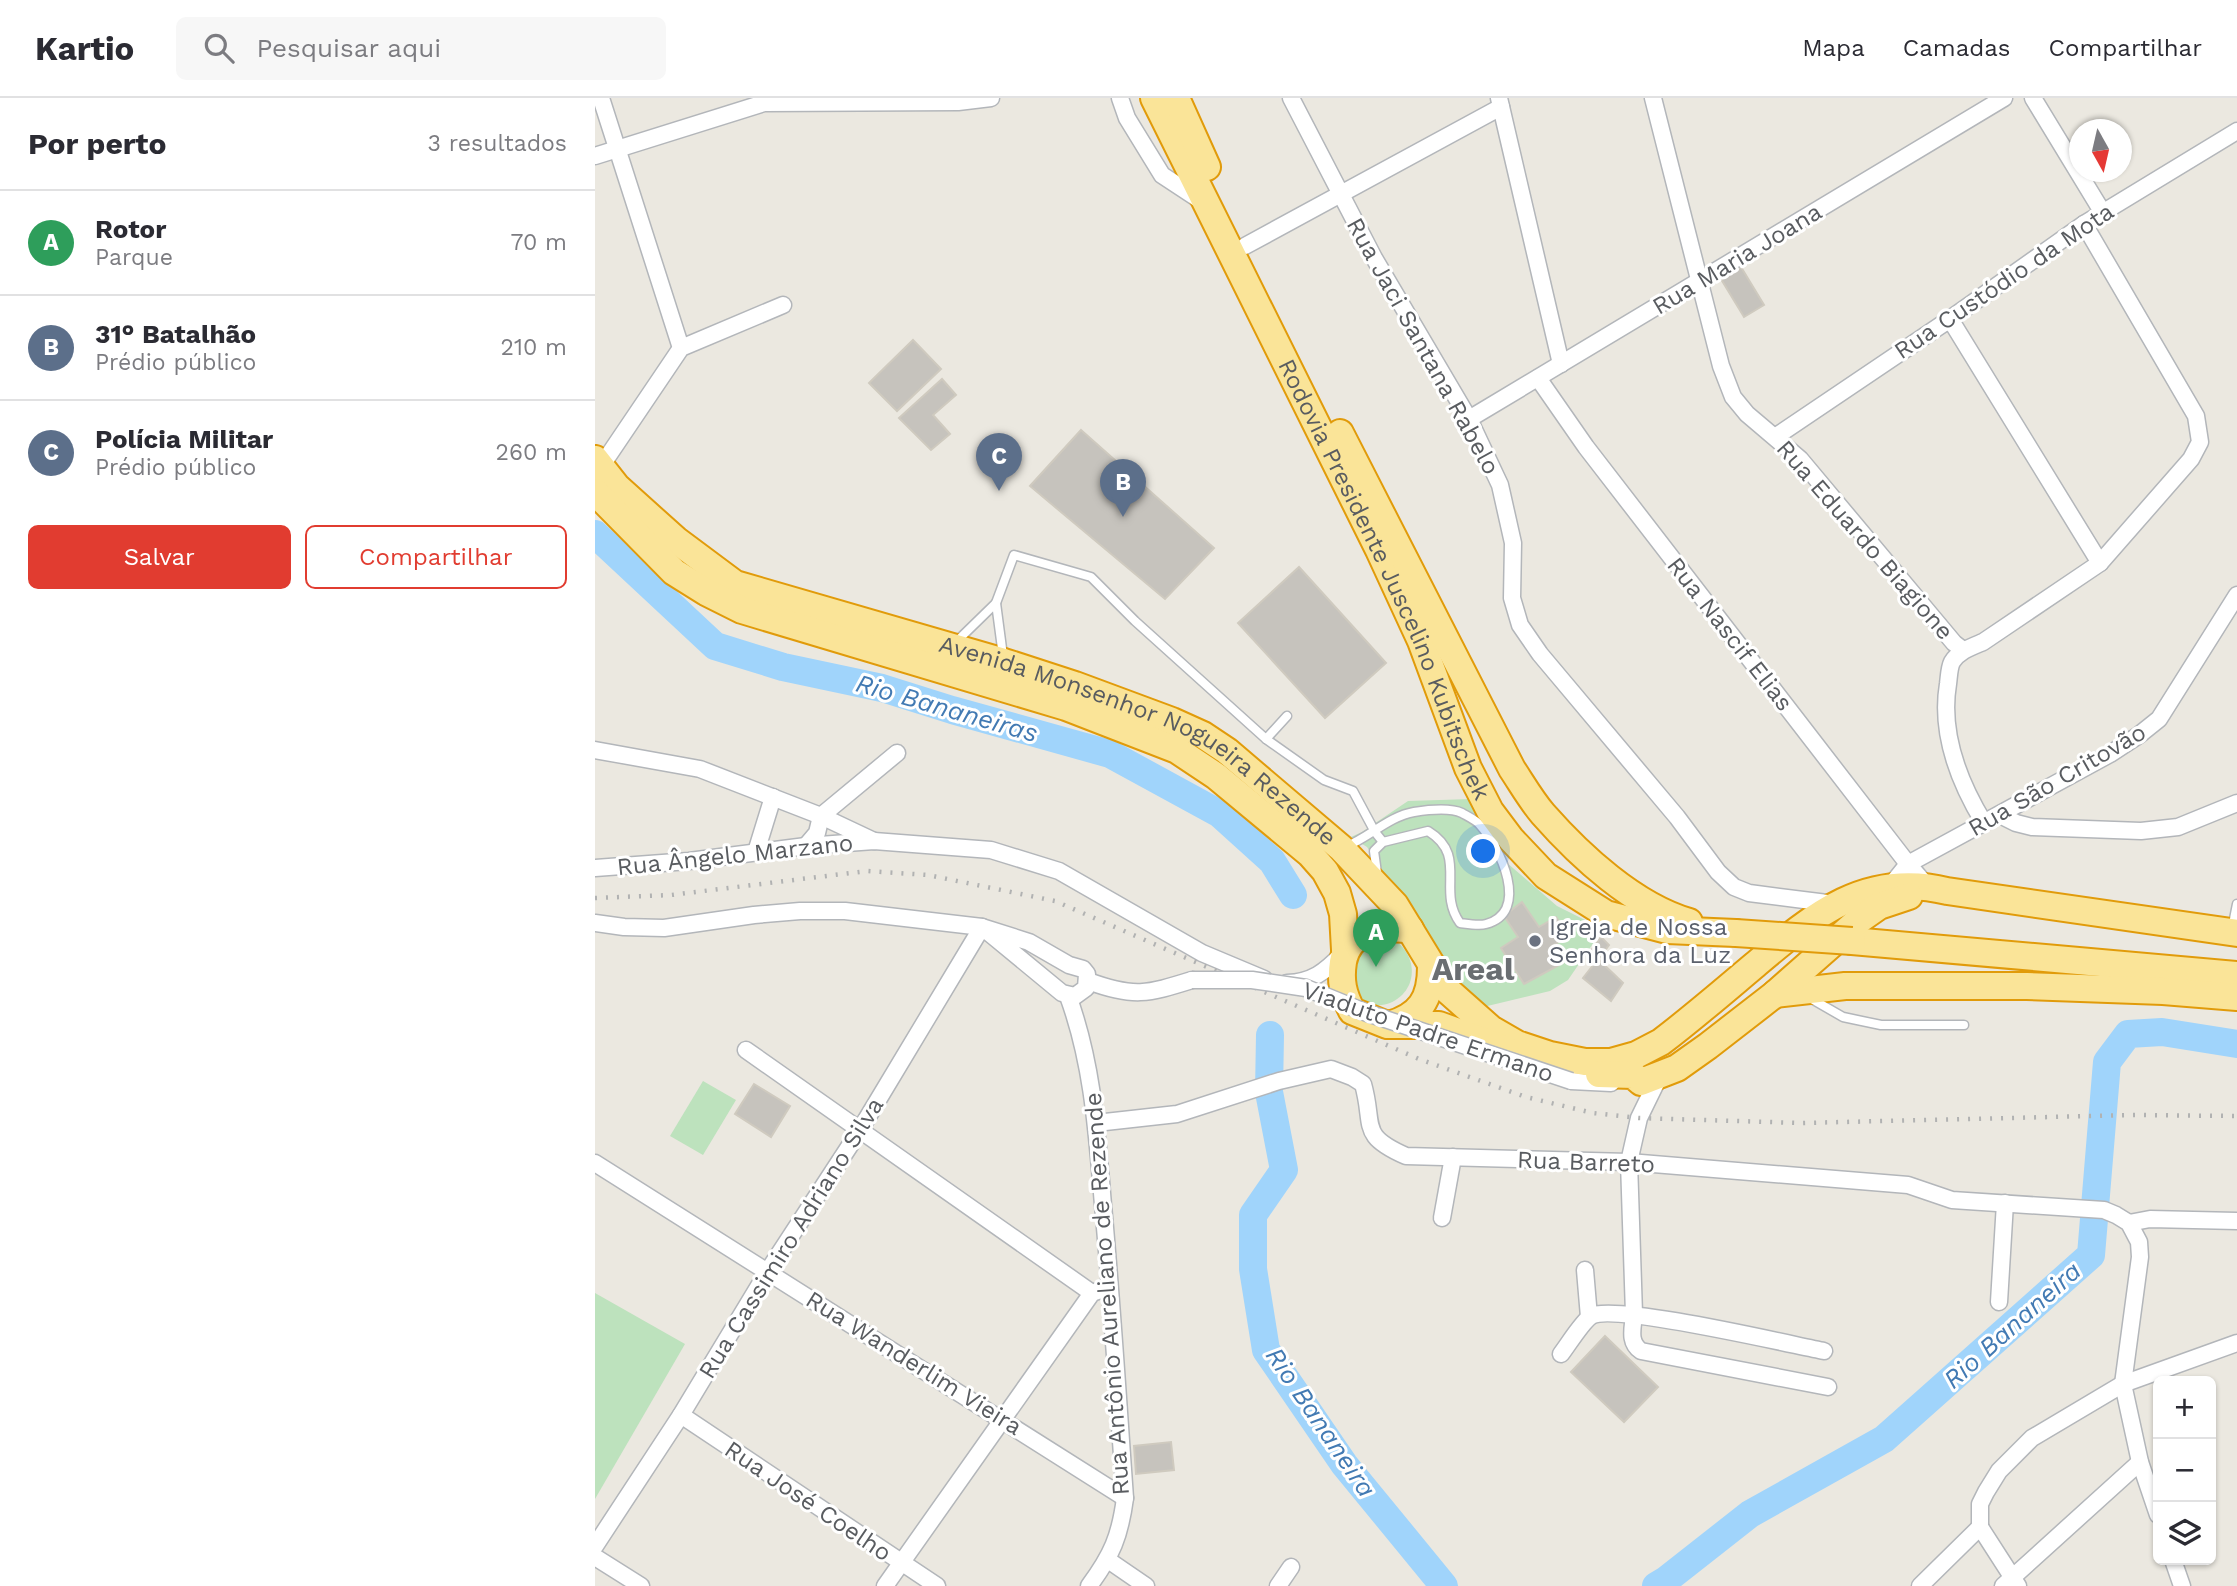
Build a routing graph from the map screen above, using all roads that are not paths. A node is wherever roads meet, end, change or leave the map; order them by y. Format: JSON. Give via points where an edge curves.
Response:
{"nodes":[{"id":1,"x":601,"y":98,"type":"edge"},
{"id":2,"x":991,"y":98,"type":"edge"},
{"id":3,"x":1120,"y":98,"type":"edge"},
{"id":4,"x":1154,"y":98,"type":"edge"},
{"id":5,"x":1176,"y":98,"type":"edge"},
{"id":6,"x":1291,"y":98,"type":"edge"},
{"id":7,"x":1653,"y":98,"type":"edge"},
{"id":8,"x":2004,"y":98,"type":"edge"},
{"id":9,"x":2033,"y":98,"type":"edge"},
{"id":10,"x":861,"y":100,"type":"edge"},
{"id":11,"x":958,"y":100,"type":"edge"},
{"id":12,"x":1500,"y":103,"type":"edge"},
{"id":13,"x":2237,"y":131,"type":"edge"},
{"id":14,"x":617,"y":149,"type":"junction"},
{"id":15,"x":595,"y":156,"type":"edge"},
{"id":16,"x":1340,"y":195,"type":"junction"},
{"id":17,"x":1207,"y":205,"type":"junction"},
{"id":18,"x":2103,"y":212,"type":"junction"},
{"id":19,"x":2084,"y":224,"type":"junction"},
{"id":20,"x":1245,"y":246,"type":"junction"},
{"id":21,"x":1699,"y":281,"type":"junction"},
{"id":22,"x":783,"y":305,"type":"dead end"},
{"id":23,"x":1950,"y":319,"type":"junction"},
{"id":24,"x":681,"y":348,"type":"junction"},
{"id":25,"x":1561,"y":364,"type":"junction"},
{"id":26,"x":1538,"y":378,"type":"junction"},
{"id":27,"x":1469,"y":419,"type":"junction"},
{"id":28,"x":1775,"y":437,"type":"junction"},
{"id":29,"x":596,"y":471,"type":"edge"},
{"id":30,"x":2100,"y":563,"type":"junction"},
{"id":31,"x":2237,"y":596,"type":"edge"},
{"id":32,"x":996,"y":603,"type":"junction"},
{"id":33,"x":849,"y":631,"type":"junction"},
{"id":34,"x":952,"y":647,"type":"junction"},
{"id":35,"x":1963,"y":650,"type":"junction"},
{"id":36,"x":1005,"y":662,"type":"junction"},
{"id":37,"x":1071,"y":696,"type":"junction"},
{"id":38,"x":1287,"y":716,"type":"dead end"},
{"id":39,"x":1266,"y":739,"type":"junction"},
{"id":40,"x":595,"y":750,"type":"edge"},
{"id":41,"x":897,"y":753,"type":"dead end"},
{"id":42,"x":773,"y":797,"type":"junction"},
{"id":43,"x":2237,"y":803,"type":"edge"},
{"id":44,"x":2000,"y":815,"type":"junction"},
{"id":45,"x":821,"y":816,"type":"junction"},
{"id":46,"x":1984,"y":823,"type":"junction"},
{"id":47,"x":1375,"y":832,"type":"junction"},
{"id":48,"x":874,"y":841,"type":"junction"},
{"id":49,"x":1383,"y":842,"type":"junction"},
{"id":50,"x":806,"y":846,"type":"junction"},
{"id":51,"x":1341,"y":848,"type":"junction"},
{"id":52,"x":756,"y":852,"type":"junction"},
{"id":53,"x":1908,"y":864,"type":"junction"},
{"id":54,"x":595,"y":868,"type":"edge"},
{"id":55,"x":1937,"y":888,"type":"junction"},
{"id":56,"x":1884,"y":896,"type":"junction"},
{"id":57,"x":1835,"y":904,"type":"junction"},
{"id":58,"x":2237,"y":904,"type":"edge"},
{"id":59,"x":1395,"y":905,"type":"junction"},
{"id":60,"x":595,"y":923,"type":"edge"},
{"id":61,"x":982,"y":927,"type":"junction"},
{"id":62,"x":1410,"y":929,"type":"junction"},
{"id":63,"x":1797,"y":929,"type":"junction"},
{"id":64,"x":1730,"y":932,"type":"junction"},
{"id":65,"x":2234,"y":932,"type":"edge"},
{"id":66,"x":1345,"y":950,"type":"junction"},
{"id":67,"x":1819,"y":954,"type":"junction"},
{"id":68,"x":1069,"y":965,"type":"junction"},
{"id":69,"x":1431,"y":967,"type":"junction"},
{"id":70,"x":2237,"y":975,"type":"edge"},
{"id":71,"x":1088,"y":981,"type":"junction"},
{"id":72,"x":1274,"y":984,"type":"junction"},
{"id":73,"x":1787,"y":992,"type":"junction"},
{"id":74,"x":1065,"y":994,"type":"junction"},
{"id":75,"x":2237,"y":997,"type":"edge"},
{"id":76,"x":1352,"y":1011,"type":"junction"},
{"id":77,"x":1387,"y":1025,"type":"junction"},
{"id":78,"x":1964,"y":1025,"type":"dead end"},
{"id":79,"x":746,"y":1050,"type":"dead end"},
{"id":80,"x":1643,"y":1072,"type":"junction"},
{"id":81,"x":1095,"y":1123,"type":"junction"},
{"id":82,"x":860,"y":1130,"type":"junction"},
{"id":83,"x":1453,"y":1157,"type":"junction"},
{"id":84,"x":1629,"y":1162,"type":"junction"},
{"id":85,"x":595,"y":1163,"type":"edge"},
{"id":86,"x":2005,"y":1203,"type":"junction"},
{"id":87,"x":1442,"y":1218,"type":"dead end"},
{"id":88,"x":2237,"y":1221,"type":"edge"},
{"id":89,"x":2129,"y":1223,"type":"junction"},
{"id":90,"x":1585,"y":1270,"type":"dead end"},
{"id":91,"x":768,"y":1271,"type":"junction"},
{"id":92,"x":1110,"y":1286,"type":"junction"},
{"id":93,"x":1092,"y":1293,"type":"junction"},
{"id":94,"x":1999,"y":1303,"type":"dead end"},
{"id":95,"x":1634,"y":1314,"type":"junction"},
{"id":96,"x":1589,"y":1317,"type":"junction"},
{"id":97,"x":2237,"y":1343,"type":"edge"},
{"id":98,"x":1824,"y":1351,"type":"dead end"},
{"id":99,"x":1561,"y":1354,"type":"dead end"},
{"id":100,"x":2123,"y":1384,"type":"junction"},
{"id":101,"x":1828,"y":1387,"type":"dead end"},
{"id":102,"x":681,"y":1416,"type":"junction"},
{"id":103,"x":1002,"y":1419,"type":"junction"},
{"id":104,"x":2140,"y":1462,"type":"junction"},
{"id":105,"x":1125,"y":1498,"type":"junction"},
{"id":106,"x":2154,"y":1502,"type":"edge"},
{"id":107,"x":1980,"y":1527,"type":"junction"},
{"id":108,"x":595,"y":1546,"type":"edge"},
{"id":109,"x":595,"y":1557,"type":"edge"},
{"id":110,"x":1108,"y":1560,"type":"junction"},
{"id":111,"x":900,"y":1563,"type":"junction"},
{"id":112,"x":2175,"y":1565,"type":"edge"},
{"id":113,"x":1291,"y":1567,"type":"dead end"},
{"id":114,"x":2011,"y":1583,"type":"edge"},
{"id":115,"x":641,"y":1586,"type":"edge"},
{"id":116,"x":885,"y":1586,"type":"edge"},
{"id":117,"x":937,"y":1586,"type":"edge"},
{"id":118,"x":1089,"y":1586,"type":"edge"},
{"id":119,"x":1146,"y":1586,"type":"edge"},
{"id":120,"x":1278,"y":1586,"type":"edge"},
{"id":121,"x":1920,"y":1586,"type":"edge"},
{"id":122,"x":2182,"y":1586,"type":"edge"}],
"edges":[{"from":1,"to":14,"type":"street"},
{"from":2,"to":11,"type":"street"},
{"from":3,"to":17,"type":"street","via":[[1162,175]]},
{"from":4,"to":17,"type":"highway","name":"Rodovia Presidente Juscelino Kubitschek"},
{"from":5,"to":20,"type":"highway","name":"Rodovia Presidente Juscelino Kubitschek"},
{"from":6,"to":16,"type":"street","name":"Rua Jaci Santana Rabelo"},
{"from":7,"to":21,"type":"street","name":"Rua Eduardo Biagione"},
{"from":8,"to":21,"type":"street","name":"Rua Maria Joana"},
{"from":9,"to":18,"type":"street"},
{"from":10,"to":11,"type":"street"},
{"from":10,"to":14,"type":"street","via":[[764,103]]},
{"from":12,"to":16,"type":"street"},
{"from":12,"to":25,"type":"street"},
{"from":13,"to":18,"type":"street","name":"Rua Custódio da Mota"},
{"from":14,"to":15,"type":"street"},
{"from":14,"to":24,"type":"street"},
{"from":16,"to":20,"type":"street"},
{"from":16,"to":27,"type":"street","name":"Rua Jaci Santana Rabelo"},
{"from":17,"to":64,"type":"highway","name":"Rodovia Presidente Juscelino Kubitschek","via":[[1379,550],[1490,811],[1546,876],[1606,914],[1667,930]]},
{"from":18,"to":19,"type":"street","name":"Rua Custódio da Mota"},
{"from":19,"to":23,"type":"street","name":"Rua Custódio da Mota"},
{"from":19,"to":30,"type":"street","name":"Rua Eduardo Biagione","via":[[2196,416],[2200,442],[2191,459]]},
{"from":20,"to":64,"type":"highway","name":"Rodovia Presidente Juscelino Kubitschek","via":[[1512,769],[1542,813],[1631,894],[1676,918]]},
{"from":21,"to":25,"type":"street","name":"Rua Maria Joana"},
{"from":21,"to":28,"type":"street","name":"Rua Eduardo Biagione","via":[[1733,397]]},
{"from":22,"to":24,"type":"street"},
{"from":23,"to":28,"type":"street","name":"Rua Custódio da Mota"},
{"from":23,"to":30,"type":"street"},
{"from":24,"to":29,"type":"street"},
{"from":25,"to":26,"type":"street","name":"Rua Maria Joana"},
{"from":26,"to":27,"type":"street","name":"Rua Maria Joana"},
{"from":26,"to":53,"type":"street","name":"Rua Nascif Elias","via":[[1586,447]]},
{"from":27,"to":57,"type":"street","name":"Rua Jaci Santana Rabelo","via":[[1500,485],[1513,543],[1512,598],[1520,625],[1540,654],[1734,887]]},
{"from":28,"to":35,"type":"street","name":"Rua Eduardo Biagione","via":[[1800,459]]},
{"from":29,"to":33,"type":"highway","name":"Avenida Monsenhor Nogueira Rezende","via":[[735,584]]},
{"from":30,"to":35,"type":"street","name":"Rua Eduardo Biagione","via":[[1983,642]]},
{"from":31,"to":44,"type":"street","name":"Rua São Critovão","via":[[2159,719],[2110,754]]},
{"from":32,"to":34,"type":"lane"},
{"from":32,"to":36,"type":"lane"},
{"from":32,"to":39,"type":"lane","via":[[1014,555],[1091,578]]},
{"from":33,"to":34,"type":"highway","name":"Avenida Monsenhor Nogueira Rezende"},
{"from":33,"to":37,"type":"highway","name":"Avenida Monsenhor Nogueira Rezende"},
{"from":34,"to":36,"type":"highway","name":"Avenida Monsenhor Nogueira Rezende"},
{"from":35,"to":46,"type":"street","name":"Rua Eduardo Biagione","via":[[1951,664],[1944,705],[1951,747],[1971,802]]},
{"from":36,"to":37,"type":"highway","name":"Avenida Monsenhor Nogueira Rezende"},
{"from":37,"to":51,"type":"highway","name":"Avenida Monsenhor Nogueira Rezende","via":[[1172,721],[1203,735]]},
{"from":37,"to":66,"type":"highway","name":"Avenida Monsenhor Nogueira Rezende","via":[[1177,750],[1216,776],[1310,854],[1337,893]]},
{"from":38,"to":39,"type":"lane"},
{"from":39,"to":47,"type":"lane","via":[[1324,780],[1353,791]]},
{"from":40,"to":42,"type":"street","via":[[700,769]]},
{"from":41,"to":45,"type":"street"},
{"from":42,"to":45,"type":"street"},
{"from":42,"to":52,"type":"street"},
{"from":43,"to":44,"type":"street","via":[[2178,827],[2141,831],[2032,827]]},
{"from":44,"to":46,"type":"street","name":"Rua São Critovão"},
{"from":45,"to":48,"type":"street"},
{"from":45,"to":50,"type":"street","via":[[817,833]]},
{"from":46,"to":53,"type":"street","name":"Rua São Critovão"},
{"from":47,"to":49,"type":"lane"},
{"from":47,"to":49,"type":"lane","via":[[1411,812],[1459,811],[1479,823],[1501,859],[1510,892],[1508,908],[1484,925],[1460,923],[1451,912],[1450,855],[1439,838],[1428,831]]},
{"from":47,"to":51,"type":"lane"},
{"from":48,"to":50,"type":"street","name":"Rua Ângelo Marzano"},
{"from":48,"to":72,"type":"street","via":[[991,850],[1059,870],[1202,953]]},
{"from":49,"to":59,"type":"lane","via":[[1374,851],[1375,870]]},
{"from":50,"to":52,"type":"street","name":"Rua Ângelo Marzano"},
{"from":51,"to":59,"type":"highway","name":"Avenida Monsenhor Nogueira Rezende"},
{"from":52,"to":54,"type":"street","name":"Rua Ângelo Marzano"},
{"from":53,"to":55,"type":"street","name":"Rua Nascif Elias"},
{"from":53,"to":56,"type":"street","name":"Rua São Critovão"},
{"from":55,"to":56,"type":"highway","via":[[1905,897]]},
{"from":55,"to":65,"type":"highway"},
{"from":56,"to":57,"type":"highway","via":[[1862,892]]},
{"from":56,"to":67,"type":"highway"},
{"from":57,"to":63,"type":"highway"},
{"from":58,"to":65,"type":"lane"},
{"from":59,"to":62,"type":"highway","name":"Avenida Monsenhor Nogueira Rezende"},
{"from":60,"to":61,"type":"street","via":[[664,928],[754,915],[845,911]]},
{"from":61,"to":68,"type":"street","via":[[1029,942]]},
{"from":61,"to":74,"type":"street"},
{"from":61,"to":82,"type":"street","name":"Rua Cassimiro Adriano Silva"},
{"from":62,"to":66,"type":"highway","via":[[1371,931]]},
{"from":62,"to":69,"type":"highway","name":"Avenida Monsenhor Nogueira Rezende"},
{"from":63,"to":67,"type":"highway","via":[[1813,933],[1821,947]]},
{"from":63,"to":80,"type":"highway","via":[[1661,1042]]},
{"from":64,"to":70,"type":"highway","name":"Rodovia Presidente Juscelino Kubitschek","bridge":true},
{"from":66,"to":72,"type":"street","via":[[1314,978]]},
{"from":66,"to":76,"type":"highway","via":[[1341,985]]},
{"from":67,"to":73,"type":"highway"},
{"from":68,"to":71,"type":"street","via":[[1083,969]]},
{"from":68,"to":74,"type":"street","via":[[1056,980]]},
{"from":69,"to":77,"type":"highway","via":[[1431,983],[1416,1012]]},
{"from":69,"to":80,"type":"highway","name":"Avenida Monsenhor Nogueira Rezende","via":[[1447,990],[1491,1030],[1517,1044],[1550,1055],[1611,1062]]},
{"from":71,"to":74,"type":"street","via":[[1082,993]]},
{"from":71,"to":80,"type":"street","name":"Viaduto Padre Ermano","bridge":true,"via":[[1117,992],[1143,993],[1192,980],[1252,980],[1306,988],[1571,1081],[1604,1082]]},
{"from":72,"to":76,"type":"street"},
{"from":73,"to":75,"type":"highway","via":[[1845,986],[2027,986]]},
{"from":73,"to":78,"type":"lane","via":[[1843,1017],[1881,1025]]},
{"from":73,"to":80,"type":"highway","via":[[1677,1068]]},
{"from":74,"to":81,"type":"street","name":"Rua Antônio Aureliano de Rezende","via":[[1087,1055]]},
{"from":76,"to":77,"type":"highway"},
{"from":77,"to":80,"type":"highway","via":[[1439,1025],[1561,1070]]},
{"from":79,"to":82,"type":"street"},
{"from":80,"to":84,"type":"street"},
{"from":81,"to":83,"type":"street","name":"Rua Barreto","via":[[1177,1114],[1331,1069],[1363,1084],[1369,1128],[1383,1146],[1406,1156]]},
{"from":81,"to":92,"type":"street","name":"Rua Antônio Aureliano de Rezende"},
{"from":82,"to":91,"type":"street","name":"Rua Cassimiro Adriano Silva"},
{"from":82,"to":93,"type":"street"},
{"from":83,"to":84,"type":"street","name":"Rua Barreto"},
{"from":83,"to":87,"type":"street"},
{"from":84,"to":86,"type":"street","name":"Rua Barreto","via":[[1908,1185],[1952,1200]]},
{"from":84,"to":95,"type":"street"},
{"from":85,"to":91,"type":"street","name":"Rua Wanderlim Vieira"},
{"from":86,"to":89,"type":"street","name":"Rua Barreto","via":[[2104,1210]]},
{"from":86,"to":94,"type":"street"},
{"from":88,"to":89,"type":"street","via":[[2150,1219]]},
{"from":89,"to":100,"type":"street","via":[[2139,1242],[2140,1257]]},
{"from":90,"to":96,"type":"street"},
{"from":91,"to":102,"type":"street","name":"Rua Cassimiro Adriano Silva"},
{"from":91,"to":103,"type":"street","name":"Rua Wanderlim Vieira"},
{"from":92,"to":93,"type":"street"},
{"from":92,"to":105,"type":"street","name":"Rua Antônio Aureliano de Rezende"},
{"from":93,"to":103,"type":"street"},
{"from":95,"to":96,"type":"street"},
{"from":95,"to":98,"type":"street"},
{"from":95,"to":101,"type":"street","via":[[1632,1338],[1641,1351]]},
{"from":96,"to":99,"type":"street"},
{"from":97,"to":100,"type":"street"},
{"from":100,"to":104,"type":"street"},
{"from":100,"to":107,"type":"street","via":[[2032,1438],[1999,1471],[1980,1504]]},
{"from":102,"to":108,"type":"street","name":"Rua Cassimiro Adriano Silva"},
{"from":102,"to":111,"type":"street","name":"Rua José Coelho"},
{"from":103,"to":105,"type":"street","name":"Rua Wanderlim Vieira"},
{"from":103,"to":111,"type":"street"},
{"from":104,"to":106,"type":"street"},
{"from":104,"to":114,"type":"street"},
{"from":105,"to":110,"type":"street","name":"Rua Antônio Aureliano de Rezende","via":[[1122,1527]]},
{"from":107,"to":114,"type":"street"},
{"from":107,"to":121,"type":"street"},
{"from":109,"to":115,"type":"street"},
{"from":110,"to":118,"type":"street","name":"Rua Antônio Aureliano de Rezende"},
{"from":110,"to":119,"type":"street"},
{"from":111,"to":116,"type":"street"},
{"from":111,"to":117,"type":"street","name":"Rua José Coelho"},
{"from":112,"to":122,"type":"street"},
{"from":113,"to":120,"type":"street"}]}
